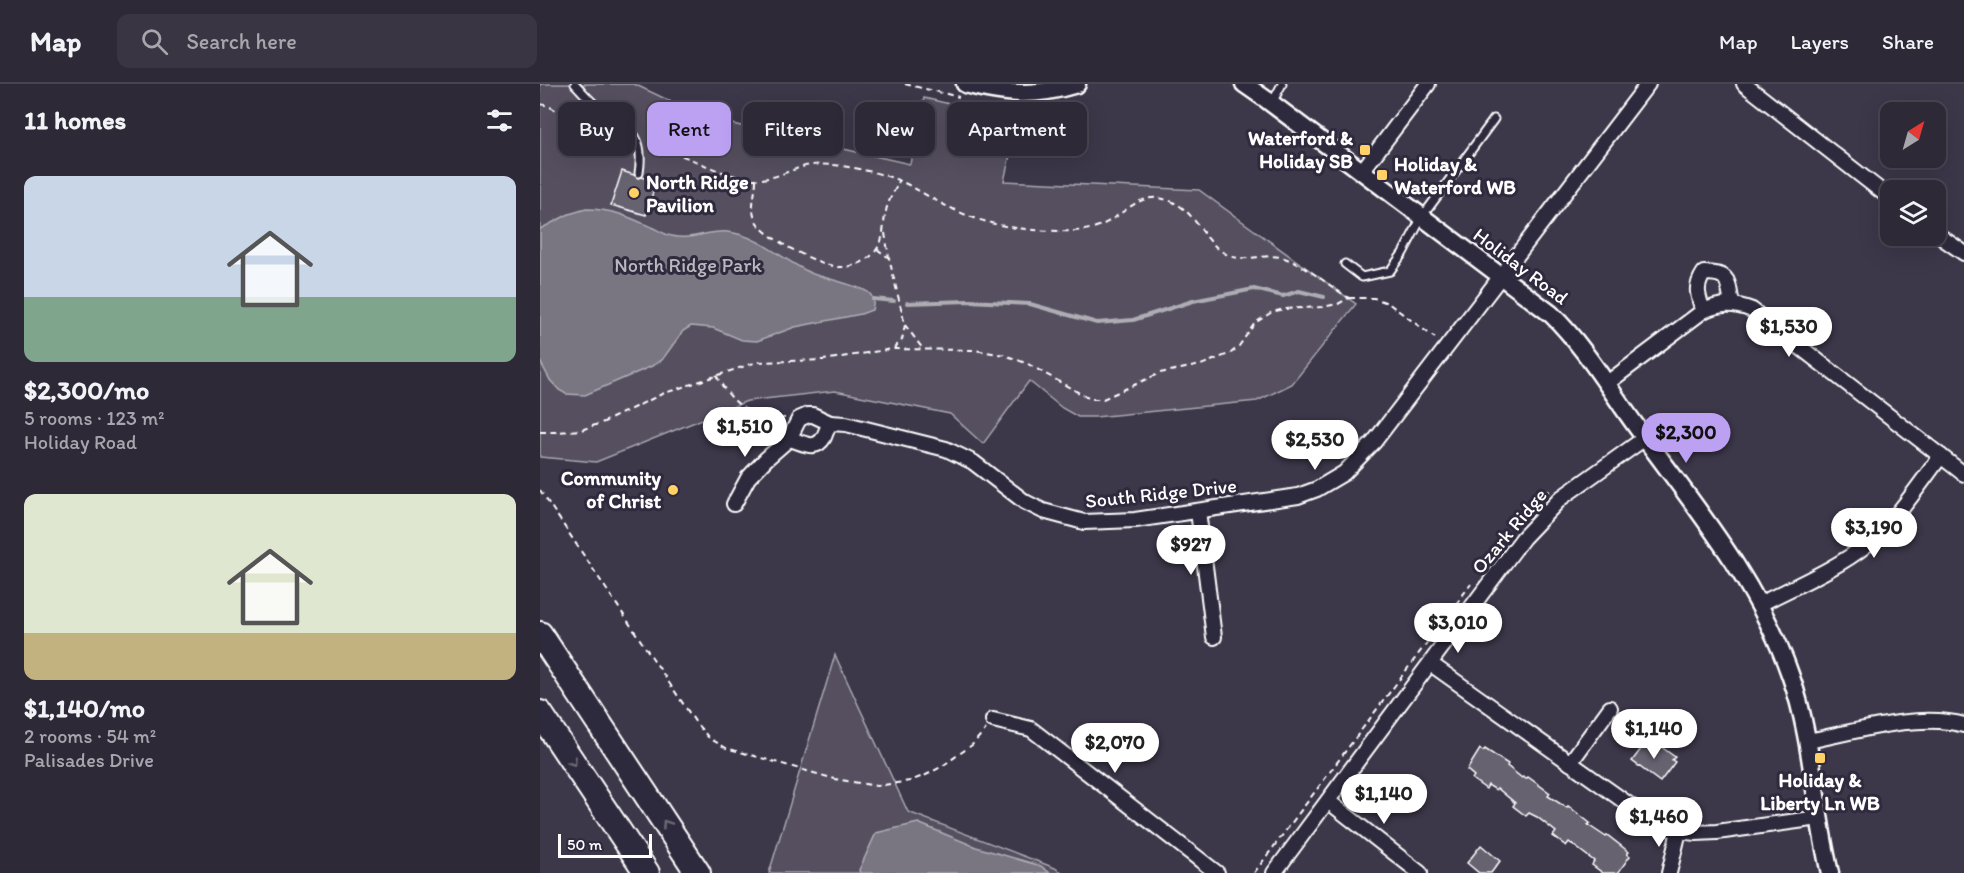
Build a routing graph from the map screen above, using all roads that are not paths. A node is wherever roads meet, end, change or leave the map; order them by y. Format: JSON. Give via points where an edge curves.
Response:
{"nodes":[{"id":1,"x":575,"y":84,"type":"edge"},
{"id":2,"x":1077,"y":84,"type":"edge"},
{"id":3,"x":1244,"y":84,"type":"edge"},
{"id":4,"x":1282,"y":84,"type":"edge"},
{"id":5,"x":1428,"y":84,"type":"edge"},
{"id":6,"x":1648,"y":84,"type":"edge"},
{"id":7,"x":1744,"y":84,"type":"edge"},
{"id":8,"x":963,"y":91,"type":"edge"},
{"id":9,"x":1272,"y":103,"type":"junction"},
{"id":10,"x":1494,"y":120,"type":"dead end"},
{"id":11,"x":1362,"y":171,"type":"junction"},
{"id":12,"x":639,"y":173,"type":"dead end"},
{"id":13,"x":1880,"y":190,"type":"edge"},
{"id":14,"x":1422,"y":217,"type":"junction"},
{"id":15,"x":1946,"y":241,"type":"edge"},
{"id":16,"x":1964,"y":253,"type":"edge"},
{"id":17,"x":1345,"y":264,"type":"dead end"},
{"id":18,"x":1501,"y":277,"type":"junction"},
{"id":19,"x":1732,"y":304,"type":"junction"},
{"id":20,"x":1703,"y":311,"type":"junction"},
{"id":21,"x":1606,"y":384,"type":"junction"},
{"id":22,"x":830,"y":423,"type":"junction"},
{"id":23,"x":1645,"y":438,"type":"junction"},
{"id":24,"x":789,"y":439,"type":"junction"},
{"id":25,"x":1941,"y":456,"type":"junction"},
{"id":26,"x":1964,"y":474,"type":"edge"},
{"id":27,"x":734,"y":504,"type":"dead end"},
{"id":28,"x":1198,"y":511,"type":"junction"},
{"id":29,"x":1760,"y":604,"type":"junction"},
{"id":30,"x":540,"y":634,"type":"edge"},
{"id":31,"x":1214,"y":637,"type":"dead end"},
{"id":32,"x":1431,"y":664,"type":"junction"},
{"id":33,"x":1610,"y":708,"type":"dead end"},
{"id":34,"x":540,"y":713,"type":"edge"},
{"id":35,"x":993,"y":720,"type":"road end"},
{"id":36,"x":1964,"y":725,"type":"edge"},
{"id":37,"x":1808,"y":741,"type":"junction"},
{"id":38,"x":1570,"y":763,"type":"junction"},
{"id":39,"x":1328,"y":801,"type":"junction"},
{"id":40,"x":1820,"y":818,"type":"junction"},
{"id":41,"x":1679,"y":831,"type":"junction"},
{"id":42,"x":647,"y":873,"type":"edge"},
{"id":43,"x":698,"y":873,"type":"edge"},
{"id":44,"x":1217,"y":873,"type":"edge"},
{"id":45,"x":1274,"y":873,"type":"edge"},
{"id":46,"x":1420,"y":873,"type":"edge"},
{"id":47,"x":1669,"y":873,"type":"edge"},
{"id":48,"x":1830,"y":873,"type":"edge"}],
"edges":[{"from":1,"to":12,"type":"lane","via":[[635,137],[640,147]]},
{"from":2,"to":8,"type":"street","via":[[1012,94]]},
{"from":3,"to":9,"type":"street","name":"Holiday Road"},
{"from":4,"to":9,"type":"lane"},
{"from":5,"to":11,"type":"street"},
{"from":6,"to":18,"type":"street","name":"South Ridge Drive"},
{"from":7,"to":13,"type":"street"},
{"from":9,"to":11,"type":"street","name":"Holiday Road"},
{"from":10,"to":14,"type":"lane"},
{"from":11,"to":14,"type":"street","name":"Holiday Road"},
{"from":14,"to":17,"type":"lane","via":[[1390,271],[1362,277]]},
{"from":14,"to":18,"type":"street","name":"Holiday Road"},
{"from":15,"to":16,"type":"street"},
{"from":18,"to":21,"type":"street","name":"Holiday Road","via":[[1564,326]]},
{"from":18,"to":28,"type":"street","name":"South Ridge Drive","via":[[1374,442],[1344,473],[1298,496]]},
{"from":19,"to":20,"type":"street"},
{"from":19,"to":20,"type":"street","via":[[1727,279],[1719,273],[1704,273],[1697,293]]},
{"from":19,"to":25,"type":"street","via":[[1752,310]]},
{"from":20,"to":21,"type":"street"},
{"from":21,"to":23,"type":"street","name":"Holiday Road"},
{"from":22,"to":24,"type":"street","via":[[823,439],[814,445]]},
{"from":22,"to":24,"type":"street","name":"South Ridge Drive","via":[[813,415],[803,416]]},
{"from":22,"to":28,"type":"street","name":"South Ridge Drive","via":[[946,449],[973,462],[1025,502],[1069,519],[1135,520]]},
{"from":23,"to":29,"type":"street","name":"Holiday Road","via":[[1723,544]]},
{"from":23,"to":32,"type":"street","name":"Ozark Ridge","via":[[1561,498],[1523,538]]},
{"from":24,"to":27,"type":"street","via":[[748,478]]},
{"from":25,"to":26,"type":"street"},
{"from":25,"to":29,"type":"street","via":[[1892,519],[1866,545]]},
{"from":28,"to":31,"type":"street"},
{"from":29,"to":37,"type":"street","name":"Holiday Road","via":[[1792,678]]},
{"from":43,"to":30,"type":"highway","one_way":true},
{"from":32,"to":38,"type":"street"},
{"from":32,"to":39,"type":"street","name":"Ozark Ridge"},
{"from":33,"to":38,"type":"street"},
{"from":34,"to":42,"type":"highway","one_way":true},
{"from":35,"to":44,"type":"street","via":[[1031,729]]},
{"from":36,"to":37,"type":"street","via":[[1912,721]]},
{"from":37,"to":40,"type":"street","name":"Holiday Road"},
{"from":38,"to":41,"type":"street","via":[[1645,816]]},
{"from":39,"to":45,"type":"street","name":"Ozark Ridge"},
{"from":39,"to":46,"type":"street"},
{"from":40,"to":41,"type":"street","via":[[1717,832]]},
{"from":40,"to":48,"type":"street","name":"Holiday Road"},
{"from":41,"to":47,"type":"street"}]}
